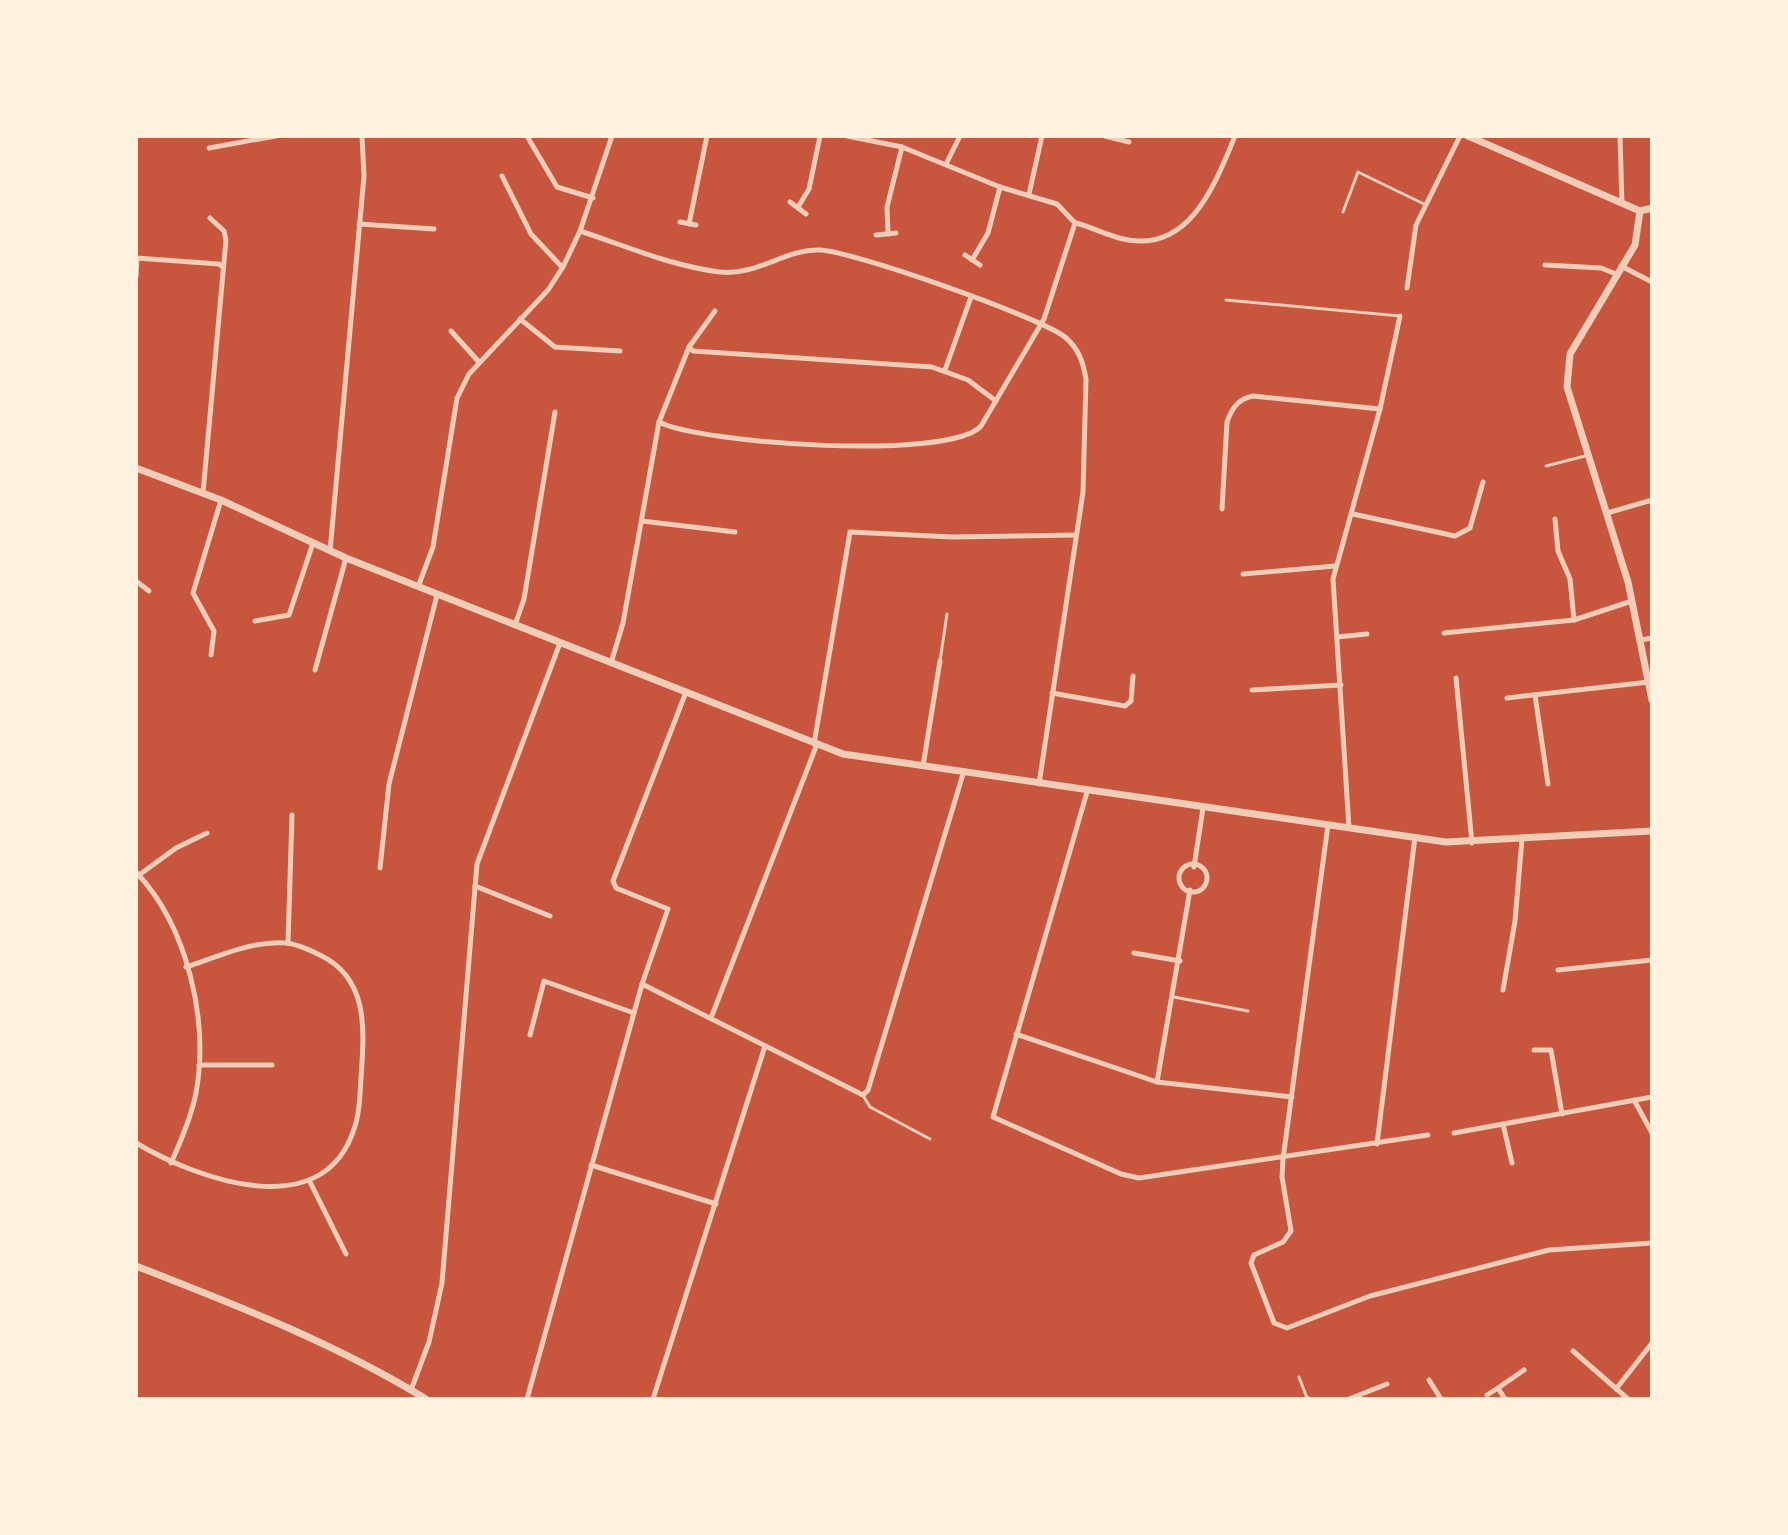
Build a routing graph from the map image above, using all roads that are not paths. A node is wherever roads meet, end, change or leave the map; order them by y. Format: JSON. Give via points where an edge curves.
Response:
{"nodes":[{"id":1,"x":276,"y":136,"type":"edge"},
{"id":2,"x":362,"y":136,"type":"edge"},
{"id":3,"x":527,"y":136,"type":"edge"},
{"id":4,"x":612,"y":136,"type":"edge"},
{"id":5,"x":707,"y":136,"type":"edge"},
{"id":6,"x":820,"y":136,"type":"edge"},
{"id":7,"x":847,"y":136,"type":"edge"},
{"id":8,"x":960,"y":136,"type":"edge"},
{"id":9,"x":1042,"y":136,"type":"edge"},
{"id":10,"x":1105,"y":136,"type":"edge"},
{"id":11,"x":1235,"y":136,"type":"edge"},
{"id":12,"x":1460,"y":136,"type":"edge"},
{"id":13,"x":1468,"y":136,"type":"edge"},
{"id":14,"x":1620,"y":136,"type":"edge"},
{"id":15,"x":879,"y":139,"type":"edge"},
{"id":16,"x":1129,"y":142,"type":"dead end"},
{"id":17,"x":902,"y":147,"type":"junction"},
{"id":18,"x":209,"y":148,"type":"dead end"},
{"id":19,"x":946,"y":164,"type":"junction"},
{"id":20,"x":502,"y":176,"type":"dead end"},
{"id":21,"x":1000,"y":187,"type":"junction"},
{"id":22,"x":1029,"y":194,"type":"junction"},
{"id":23,"x":593,"y":198,"type":"junction"},
{"id":24,"x":790,"y":202,"type":"dead end"},
{"id":25,"x":1622,"y":204,"type":"junction"},
{"id":26,"x":1426,"y":205,"type":"junction"},
{"id":27,"x":798,"y":207,"type":"junction"},
{"id":28,"x":1652,"y":208,"type":"edge"},
{"id":29,"x":1640,"y":211,"type":"junction"},
{"id":30,"x":1343,"y":212,"type":"dead end"},
{"id":31,"x":806,"y":214,"type":"dead end"},
{"id":32,"x":210,"y":218,"type":"dead end"},
{"id":33,"x":680,"y":222,"type":"dead end"},
{"id":34,"x":1075,"y":223,"type":"junction"},
{"id":35,"x":359,"y":224,"type":"junction"},
{"id":36,"x":434,"y":229,"type":"dead end"},
{"id":37,"x":580,"y":231,"type":"junction"},
{"id":38,"x":896,"y":233,"type":"dead end"},
{"id":39,"x":888,"y":234,"type":"junction"},
{"id":40,"x":876,"y":235,"type":"dead end"},
{"id":41,"x":965,"y":255,"type":"dead end"},
{"id":42,"x":137,"y":258,"type":"edge"},
{"id":43,"x":972,"y":260,"type":"junction"},
{"id":44,"x":980,"y":265,"type":"dead end"},
{"id":45,"x":1545,"y":265,"type":"dead end"},
{"id":46,"x":1621,"y":266,"type":"junction"},
{"id":47,"x":563,"y":267,"type":"junction"},
{"id":48,"x":223,"y":268,"type":"junction"},
{"id":49,"x":1616,"y":274,"type":"junction"},
{"id":50,"x":136,"y":277,"type":"edge"},
{"id":51,"x":1652,"y":282,"type":"edge"},
{"id":52,"x":1407,"y":288,"type":"dead end"},
{"id":53,"x":971,"y":297,"type":"junction"},
{"id":54,"x":1226,"y":300,"type":"dead end"},
{"id":55,"x":715,"y":311,"type":"dead end"},
{"id":56,"x":1400,"y":316,"type":"joint"},
{"id":57,"x":520,"y":319,"type":"junction"},
{"id":58,"x":1041,"y":323,"type":"junction"},
{"id":59,"x":451,"y":331,"type":"dead end"},
{"id":60,"x":689,"y":347,"type":"junction"},
{"id":61,"x":620,"y":351,"type":"dead end"},
{"id":62,"x":479,"y":362,"type":"junction"},
{"id":63,"x":945,"y":370,"type":"junction"},
{"id":64,"x":996,"y":401,"type":"junction"},
{"id":65,"x":1380,"y":409,"type":"junction"},
{"id":66,"x":555,"y":412,"type":"dead end"},
{"id":67,"x":659,"y":422,"type":"junction"},
{"id":68,"x":1588,"y":456,"type":"junction"},
{"id":69,"x":1546,"y":466,"type":"dead end"},
{"id":70,"x":136,"y":468,"type":"edge"},
{"id":71,"x":1483,"y":482,"type":"dead end"},
{"id":72,"x":203,"y":493,"type":"junction"},
{"id":73,"x":221,"y":500,"type":"junction"},
{"id":74,"x":1652,"y":500,"type":"edge"},
{"id":75,"x":1222,"y":509,"type":"dead end"},
{"id":76,"x":1606,"y":513,"type":"junction"},
{"id":77,"x":1352,"y":515,"type":"junction"},
{"id":78,"x":1555,"y":519,"type":"dead end"},
{"id":79,"x":642,"y":521,"type":"junction"},
{"id":80,"x":735,"y":532,"type":"dead end"},
{"id":81,"x":1076,"y":535,"type":"junction"},
{"id":82,"x":313,"y":543,"type":"junction"},
{"id":83,"x":330,"y":551,"type":"junction"},
{"id":84,"x":346,"y":558,"type":"junction"},
{"id":85,"x":1335,"y":566,"type":"junction"},
{"id":86,"x":1243,"y":574,"type":"dead end"},
{"id":87,"x":136,"y":581,"type":"edge"},
{"id":88,"x":418,"y":587,"type":"junction"},
{"id":89,"x":149,"y":591,"type":"dead end"},
{"id":90,"x":437,"y":595,"type":"junction"},
{"id":91,"x":1632,"y":601,"type":"junction"},
{"id":92,"x":947,"y":614,"type":"dead end"},
{"id":93,"x":1574,"y":620,"type":"junction"},
{"id":94,"x":255,"y":621,"type":"dead end"},
{"id":95,"x":515,"y":625,"type":"junction"},
{"id":96,"x":1444,"y":633,"type":"dead end"},
{"id":97,"x":1367,"y":634,"type":"dead end"},
{"id":98,"x":1337,"y":637,"type":"junction"},
{"id":99,"x":1652,"y":638,"type":"edge"},
{"id":100,"x":1641,"y":640,"type":"junction"},
{"id":101,"x":560,"y":643,"type":"junction"},
{"id":102,"x":211,"y":655,"type":"dead end"},
{"id":103,"x":940,"y":661,"type":"joint"},
{"id":104,"x":611,"y":663,"type":"junction"},
{"id":105,"x":315,"y":670,"type":"dead end"},
{"id":106,"x":1133,"y":676,"type":"dead end"},
{"id":107,"x":1456,"y":678,"type":"dead end"},
{"id":108,"x":1650,"y":682,"type":"junction"},
{"id":109,"x":1341,"y":685,"type":"junction"},
{"id":110,"x":1252,"y":690,"type":"dead end"},
{"id":111,"x":686,"y":692,"type":"junction"},
{"id":112,"x":1052,"y":693,"type":"junction"},
{"id":113,"x":1535,"y":695,"type":"junction"},
{"id":114,"x":1507,"y":698,"type":"dead end"},
{"id":115,"x":1652,"y":700,"type":"edge"},
{"id":116,"x":815,"y":744,"type":"junction"},
{"id":117,"x":923,"y":768,"type":"junction"},
{"id":118,"x":963,"y":774,"type":"junction"},
{"id":119,"x":1548,"y":784,"type":"dead end"},
{"id":120,"x":1039,"y":785,"type":"junction"},
{"id":121,"x":1087,"y":792,"type":"junction"},
{"id":122,"x":1203,"y":808,"type":"junction"},
{"id":123,"x":292,"y":815,"type":"dead end"},
{"id":124,"x":1328,"y":825,"type":"junction"},
{"id":125,"x":1349,"y":828,"type":"junction"},
{"id":126,"x":1652,"y":831,"type":"edge"},
{"id":127,"x":207,"y":833,"type":"dead end"},
{"id":128,"x":1415,"y":837,"type":"junction"},
{"id":129,"x":1522,"y":839,"type":"junction"},
{"id":130,"x":1472,"y":843,"type":"junction"},
{"id":131,"x":1194,"y":867,"type":"junction"},
{"id":132,"x":380,"y":868,"type":"dead end"},
{"id":133,"x":138,"y":874,"type":"edge"},
{"id":134,"x":475,"y":886,"type":"junction"},
{"id":135,"x":1190,"y":890,"type":"junction"},
{"id":136,"x":550,"y":916,"type":"dead end"},
{"id":137,"x":288,"y":943,"type":"junction"},
{"id":138,"x":1134,"y":953,"type":"dead end"},
{"id":139,"x":1652,"y":960,"type":"edge"},
{"id":140,"x":1180,"y":961,"type":"junction"},
{"id":141,"x":186,"y":967,"type":"junction"},
{"id":142,"x":1558,"y":970,"type":"dead end"},
{"id":143,"x":642,"y":984,"type":"junction"},
{"id":144,"x":1503,"y":990,"type":"dead end"},
{"id":145,"x":1173,"y":997,"type":"junction"},
{"id":146,"x":1248,"y":1011,"type":"dead end"},
{"id":147,"x":634,"y":1013,"type":"junction"},
{"id":148,"x":711,"y":1018,"type":"junction"},
{"id":149,"x":1016,"y":1034,"type":"junction"},
{"id":150,"x":530,"y":1035,"type":"dead end"},
{"id":151,"x":765,"y":1046,"type":"junction"},
{"id":152,"x":1534,"y":1050,"type":"dead end"},
{"id":153,"x":199,"y":1065,"type":"junction"},
{"id":154,"x":272,"y":1065,"type":"dead end"},
{"id":155,"x":1157,"y":1082,"type":"junction"},
{"id":156,"x":863,"y":1095,"type":"junction"},
{"id":157,"x":1292,"y":1097,"type":"junction"},
{"id":158,"x":1652,"y":1097,"type":"edge"},
{"id":159,"x":1634,"y":1100,"type":"junction"},
{"id":160,"x":1562,"y":1114,"type":"junction"},
{"id":161,"x":1503,"y":1124,"type":"junction"},
{"id":162,"x":1454,"y":1133,"type":"dead end"},
{"id":163,"x":1652,"y":1133,"type":"edge"},
{"id":164,"x":1428,"y":1135,"type":"dead end"},
{"id":165,"x":930,"y":1139,"type":"dead end"},
{"id":166,"x":136,"y":1143,"type":"edge"},
{"id":167,"x":1377,"y":1144,"type":"junction"},
{"id":168,"x":1283,"y":1159,"type":"junction"},
{"id":169,"x":171,"y":1163,"type":"junction"},
{"id":170,"x":1512,"y":1163,"type":"dead end"},
{"id":171,"x":591,"y":1165,"type":"junction"},
{"id":172,"x":309,"y":1180,"type":"junction"},
{"id":173,"x":716,"y":1204,"type":"junction"},
{"id":174,"x":1652,"y":1243,"type":"edge"},
{"id":175,"x":346,"y":1254,"type":"dead end"},
{"id":176,"x":136,"y":1266,"type":"edge"},
{"id":177,"x":1652,"y":1343,"type":"edge"},
{"id":178,"x":1573,"y":1351,"type":"dead end"},
{"id":179,"x":1524,"y":1370,"type":"dead end"},
{"id":180,"x":1299,"y":1377,"type":"dead end"},
{"id":181,"x":1429,"y":1380,"type":"dead end"},
{"id":182,"x":1387,"y":1384,"type":"dead end"},
{"id":183,"x":1498,"y":1388,"type":"junction"},
{"id":184,"x":1616,"y":1389,"type":"junction"},
{"id":185,"x":411,"y":1393,"type":"edge"},
{"id":186,"x":1487,"y":1395,"type":"dead end"},
{"id":187,"x":1307,"y":1398,"type":"edge"},
{"id":188,"x":426,"y":1399,"type":"edge"},
{"id":189,"x":527,"y":1399,"type":"edge"},
{"id":190,"x":653,"y":1399,"type":"edge"},
{"id":191,"x":1349,"y":1399,"type":"edge"},
{"id":192,"x":1441,"y":1399,"type":"edge"},
{"id":193,"x":1505,"y":1399,"type":"edge"},
{"id":194,"x":1628,"y":1399,"type":"edge"}],
"edges":[{"from":1,"to":18,"type":"street"},
{"from":2,"to":35,"type":"street"},
{"from":3,"to":23,"type":"street","via":[[557,187]]},
{"from":4,"to":23,"type":"street"},
{"from":5,"to":33,"type":"street","via":[[693,224]]},
{"from":6,"to":27,"type":"street","via":[[809,189]]},
{"from":7,"to":15,"type":"street"},
{"from":8,"to":19,"type":"street"},
{"from":9,"to":22,"type":"street"},
{"from":10,"to":16,"type":"street"},
{"from":11,"to":34,"type":"street","via":[[1211,191],[1167,237],[1124,239]]},
{"from":12,"to":26,"type":"street"},
{"from":13,"to":25,"type":"street"},
{"from":14,"to":25,"type":"street"},
{"from":15,"to":17,"type":"street"},
{"from":17,"to":19,"type":"street"},
{"from":17,"to":39,"type":"street","via":[[887,207]]},
{"from":19,"to":21,"type":"street"},
{"from":20,"to":47,"type":"street","via":[[531,234]]},
{"from":21,"to":22,"type":"street"},
{"from":21,"to":43,"type":"street","via":[[988,233]]},
{"from":22,"to":34,"type":"street","via":[[1057,204]]},
{"from":23,"to":37,"type":"street"},
{"from":24,"to":27,"type":"street"},
{"from":25,"to":29,"type":"street"},
{"from":26,"to":30,"type":"lane","via":[[1358,172]]},
{"from":26,"to":52,"type":"street","via":[[1416,225]]},
{"from":27,"to":31,"type":"street"},
{"from":28,"to":29,"type":"street"},
{"from":29,"to":46,"type":"street","via":[[1635,245]]},
{"from":32,"to":48,"type":"street","via":[[226,236]]},
{"from":34,"to":58,"type":"street"},
{"from":35,"to":36,"type":"street"},
{"from":35,"to":83,"type":"street"},
{"from":37,"to":47,"type":"street"},
{"from":37,"to":53,"type":"street","via":[[639,253],[721,272],[744,272],[822,250]]},
{"from":38,"to":39,"type":"street"},
{"from":39,"to":40,"type":"street"},
{"from":41,"to":43,"type":"street"},
{"from":42,"to":48,"type":"street"},
{"from":42,"to":50,"type":"street"},
{"from":43,"to":44,"type":"street"},
{"from":45,"to":49,"type":"street","via":[[1601,268]]},
{"from":46,"to":49,"type":"street"},
{"from":46,"to":51,"type":"street"},
{"from":47,"to":57,"type":"street"},
{"from":48,"to":72,"type":"street"},
{"from":49,"to":68,"type":"street","via":[[1568,364],[1568,395]]},
{"from":53,"to":58,"type":"street"},
{"from":53,"to":63,"type":"street"},
{"from":54,"to":56,"type":"lane"},
{"from":55,"to":60,"type":"street"},
{"from":56,"to":65,"type":"street"},
{"from":57,"to":61,"type":"street","via":[[555,347]]},
{"from":57,"to":62,"type":"street"},
{"from":58,"to":64,"type":"street"},
{"from":58,"to":81,"type":"street","via":[[1068,340],[1083,364],[1087,420]]},
{"from":59,"to":62,"type":"street"},
{"from":60,"to":63,"type":"street"},
{"from":60,"to":67,"type":"street"},
{"from":62,"to":88,"type":"street","via":[[457,398],[433,547]]},
{"from":63,"to":64,"type":"street"},
{"from":64,"to":67,"type":"street","via":[[969,436],[936,443],[808,447]]},
{"from":65,"to":75,"type":"street","via":[[1242,399],[1227,422]]},
{"from":65,"to":77,"type":"street"},
{"from":66,"to":95,"type":"street","via":[[524,599]]},
{"from":67,"to":79,"type":"street"},
{"from":68,"to":69,"type":"lane"},
{"from":68,"to":76,"type":"street"},
{"from":70,"to":72,"type":"street"},
{"from":71,"to":77,"type":"street","via":[[1470,528],[1455,536]]},
{"from":72,"to":73,"type":"street"},
{"from":73,"to":82,"type":"street"},
{"from":73,"to":102,"type":"street","via":[[193,593],[214,631]]},
{"from":74,"to":76,"type":"street"},
{"from":76,"to":91,"type":"street"},
{"from":77,"to":85,"type":"street"},
{"from":78,"to":93,"type":"street"},
{"from":79,"to":80,"type":"street"},
{"from":79,"to":104,"type":"street"},
{"from":81,"to":112,"type":"street"},
{"from":81,"to":116,"type":"street","via":[[999,538],[855,530],[846,536]]},
{"from":82,"to":83,"type":"street"},
{"from":82,"to":94,"type":"street","via":[[289,615]]},
{"from":83,"to":84,"type":"street"},
{"from":84,"to":88,"type":"street"},
{"from":84,"to":105,"type":"street"},
{"from":85,"to":86,"type":"street"},
{"from":85,"to":98,"type":"street"},
{"from":87,"to":89,"type":"street"},
{"from":88,"to":90,"type":"street"},
{"from":90,"to":95,"type":"street"},
{"from":90,"to":132,"type":"street","via":[[389,784]]},
{"from":91,"to":93,"type":"street"},
{"from":91,"to":100,"type":"street"},
{"from":92,"to":103,"type":"lane"},
{"from":93,"to":96,"type":"street"},
{"from":95,"to":101,"type":"street"},
{"from":97,"to":98,"type":"street"},
{"from":98,"to":109,"type":"street"},
{"from":99,"to":100,"type":"street"},
{"from":100,"to":108,"type":"street"},
{"from":101,"to":104,"type":"street"},
{"from":101,"to":134,"type":"street","via":[[480,851]]},
{"from":103,"to":117,"type":"street"},
{"from":104,"to":111,"type":"street"},
{"from":106,"to":112,"type":"street","via":[[1131,701],[1125,706]]},
{"from":107,"to":130,"type":"street"},
{"from":108,"to":113,"type":"street"},
{"from":108,"to":115,"type":"street"},
{"from":109,"to":110,"type":"street"},
{"from":109,"to":125,"type":"street"},
{"from":111,"to":116,"type":"street"},
{"from":111,"to":143,"type":"street","via":[[613,881],[616,888],[668,909]]},
{"from":112,"to":120,"type":"street"},
{"from":113,"to":114,"type":"street"},
{"from":113,"to":119,"type":"street"},
{"from":116,"to":117,"type":"street","via":[[868,760]]},
{"from":116,"to":148,"type":"street"},
{"from":117,"to":118,"type":"street"},
{"from":118,"to":120,"type":"street"},
{"from":118,"to":156,"type":"street"},
{"from":120,"to":121,"type":"street"},
{"from":121,"to":122,"type":"street"},
{"from":121,"to":149,"type":"street"},
{"from":122,"to":124,"type":"street"},
{"from":122,"to":131,"type":"street"},
{"from":123,"to":137,"type":"street"},
{"from":124,"to":125,"type":"street"},
{"from":124,"to":157,"type":"street"},
{"from":125,"to":128,"type":"street"},
{"from":126,"to":129,"type":"street"},
{"from":127,"to":133,"type":"street"},
{"from":128,"to":130,"type":"street"},
{"from":128,"to":167,"type":"street"},
{"from":129,"to":130,"type":"street"},
{"from":129,"to":144,"type":"street"},
{"from":131,"to":135,"type":"street","via":[[1179,871],[1179,884]]},
{"from":131,"to":135,"type":"street","via":[[1207,872],[1206,885]]},
{"from":133,"to":141,"type":"street","via":[[163,911]]},
{"from":134,"to":136,"type":"street"},
{"from":134,"to":185,"type":"street","via":[[442,1283]]},
{"from":135,"to":140,"type":"street"},
{"from":137,"to":141,"type":"street","via":[[263,944]]},
{"from":137,"to":172,"type":"street","via":[[342,970],[355,989],[364,1021],[355,1126],[338,1156]]},
{"from":138,"to":140,"type":"street"},
{"from":139,"to":142,"type":"street"},
{"from":140,"to":145,"type":"street"},
{"from":141,"to":153,"type":"street","via":[[198,1014]]},
{"from":143,"to":147,"type":"street"},
{"from":143,"to":148,"type":"street"},
{"from":145,"to":146,"type":"lane"},
{"from":145,"to":155,"type":"street"},
{"from":147,"to":150,"type":"street","via":[[544,981]]},
{"from":147,"to":171,"type":"street"},
{"from":148,"to":151,"type":"street"},
{"from":149,"to":155,"type":"street"},
{"from":149,"to":168,"type":"street","via":[[993,1117],[1139,1178]]},
{"from":151,"to":156,"type":"street"},
{"from":151,"to":173,"type":"street"},
{"from":152,"to":160,"type":"street","via":[[1551,1050]]},
{"from":153,"to":154,"type":"street"},
{"from":153,"to":169,"type":"street","via":[[190,1115]]},
{"from":155,"to":157,"type":"street"},
{"from":156,"to":165,"type":"lane","via":[[870,1107]]},
{"from":157,"to":168,"type":"street"},
{"from":158,"to":159,"type":"street"},
{"from":159,"to":160,"type":"street"},
{"from":159,"to":163,"type":"street"},
{"from":160,"to":161,"type":"street"},
{"from":161,"to":162,"type":"street"},
{"from":161,"to":170,"type":"street"},
{"from":164,"to":167,"type":"street"},
{"from":166,"to":169,"type":"street"},
{"from":167,"to":168,"type":"street"},
{"from":168,"to":174,"type":"street","via":[[1289,1237],[1259,1251],[1251,1263],[1270,1316],[1287,1328],[1370,1296],[1549,1250]]},
{"from":169,"to":172,"type":"street","via":[[215,1179],[257,1186]]},
{"from":171,"to":173,"type":"street"},
{"from":171,"to":189,"type":"street"},
{"from":172,"to":175,"type":"street"},
{"from":173,"to":190,"type":"street"},
{"from":176,"to":185,"type":"street","via":[[296,1330]]},
{"from":177,"to":184,"type":"street"},
{"from":178,"to":184,"type":"street"},
{"from":179,"to":183,"type":"street"},
{"from":180,"to":187,"type":"lane"},
{"from":181,"to":192,"type":"street"},
{"from":182,"to":191,"type":"street"},
{"from":183,"to":186,"type":"street"},
{"from":183,"to":193,"type":"street"},
{"from":184,"to":194,"type":"street"},
{"from":185,"to":188,"type":"street"}]}
